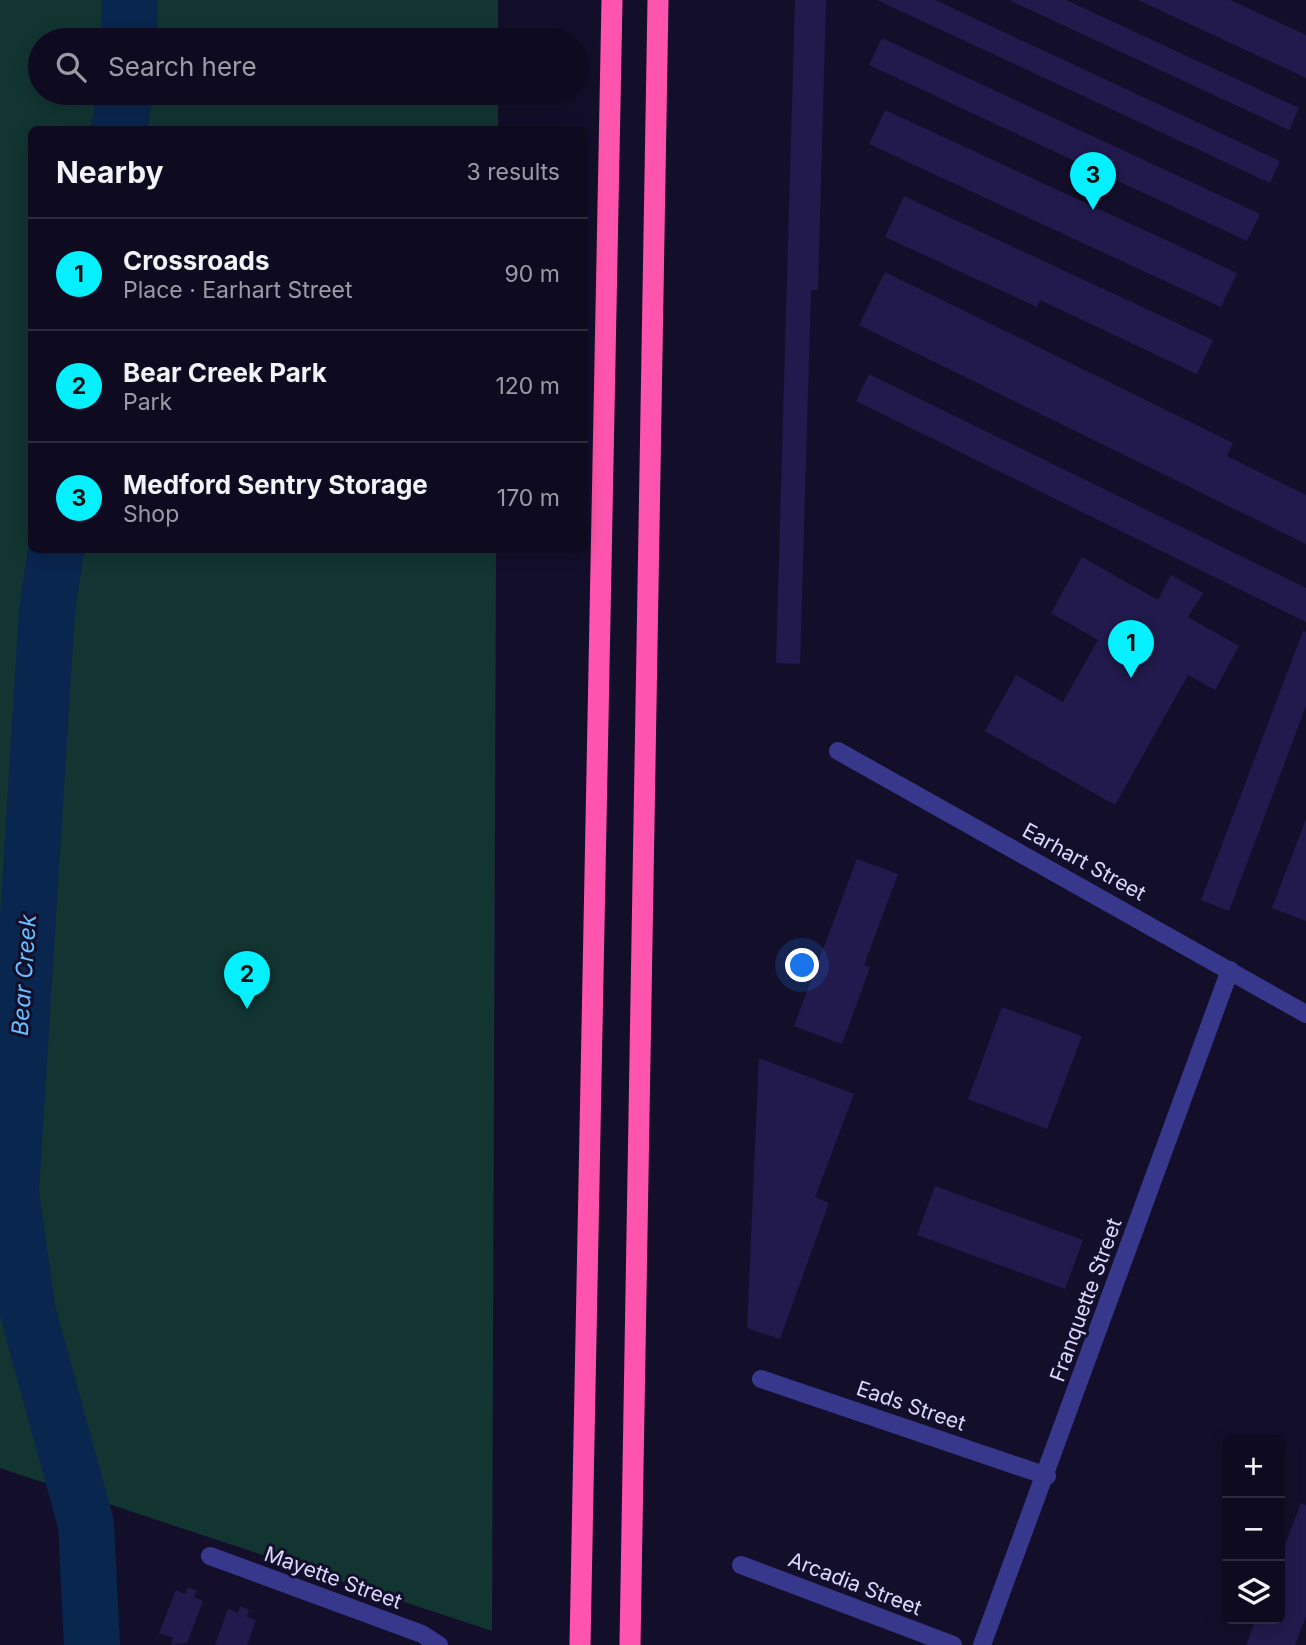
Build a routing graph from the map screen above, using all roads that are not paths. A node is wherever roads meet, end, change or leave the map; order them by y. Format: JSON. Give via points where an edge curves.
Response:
{"nodes":[{"id":1,"x":612,"y":0,"type":"edge"},
{"id":2,"x":658,"y":0,"type":"edge"},
{"id":3,"x":838,"y":751,"type":"dead end"},
{"id":4,"x":1230,"y":970,"type":"junction"},
{"id":5,"x":1306,"y":1014,"type":"edge"},
{"id":6,"x":761,"y":1379,"type":"dead end"},
{"id":7,"x":1046,"y":1476,"type":"junction"},
{"id":8,"x":210,"y":1556,"type":"dead end"},
{"id":9,"x":741,"y":1566,"type":"dead end"},
{"id":10,"x":439,"y":1645,"type":"edge"},
{"id":11,"x":580,"y":1645,"type":"edge"},
{"id":12,"x":630,"y":1645,"type":"edge"},
{"id":13,"x":953,"y":1645,"type":"edge"},
{"id":14,"x":982,"y":1645,"type":"edge"}],
"edges":[{"from":1,"to":11,"type":"highway"},
{"from":2,"to":12,"type":"highway"},
{"from":3,"to":4,"type":"street","name":"Earhart Street"},
{"from":4,"to":5,"type":"street","name":"Earhart Street"},
{"from":4,"to":7,"type":"street","name":"Franquette Street"},
{"from":6,"to":7,"type":"street","name":"Eads Street"},
{"from":7,"to":14,"type":"street","name":"Franquette Street"},
{"from":8,"to":10,"type":"street","name":"Mayette Street","via":[[422,1634]]},
{"from":9,"to":13,"type":"street","name":"Arcadia Street"}]}
